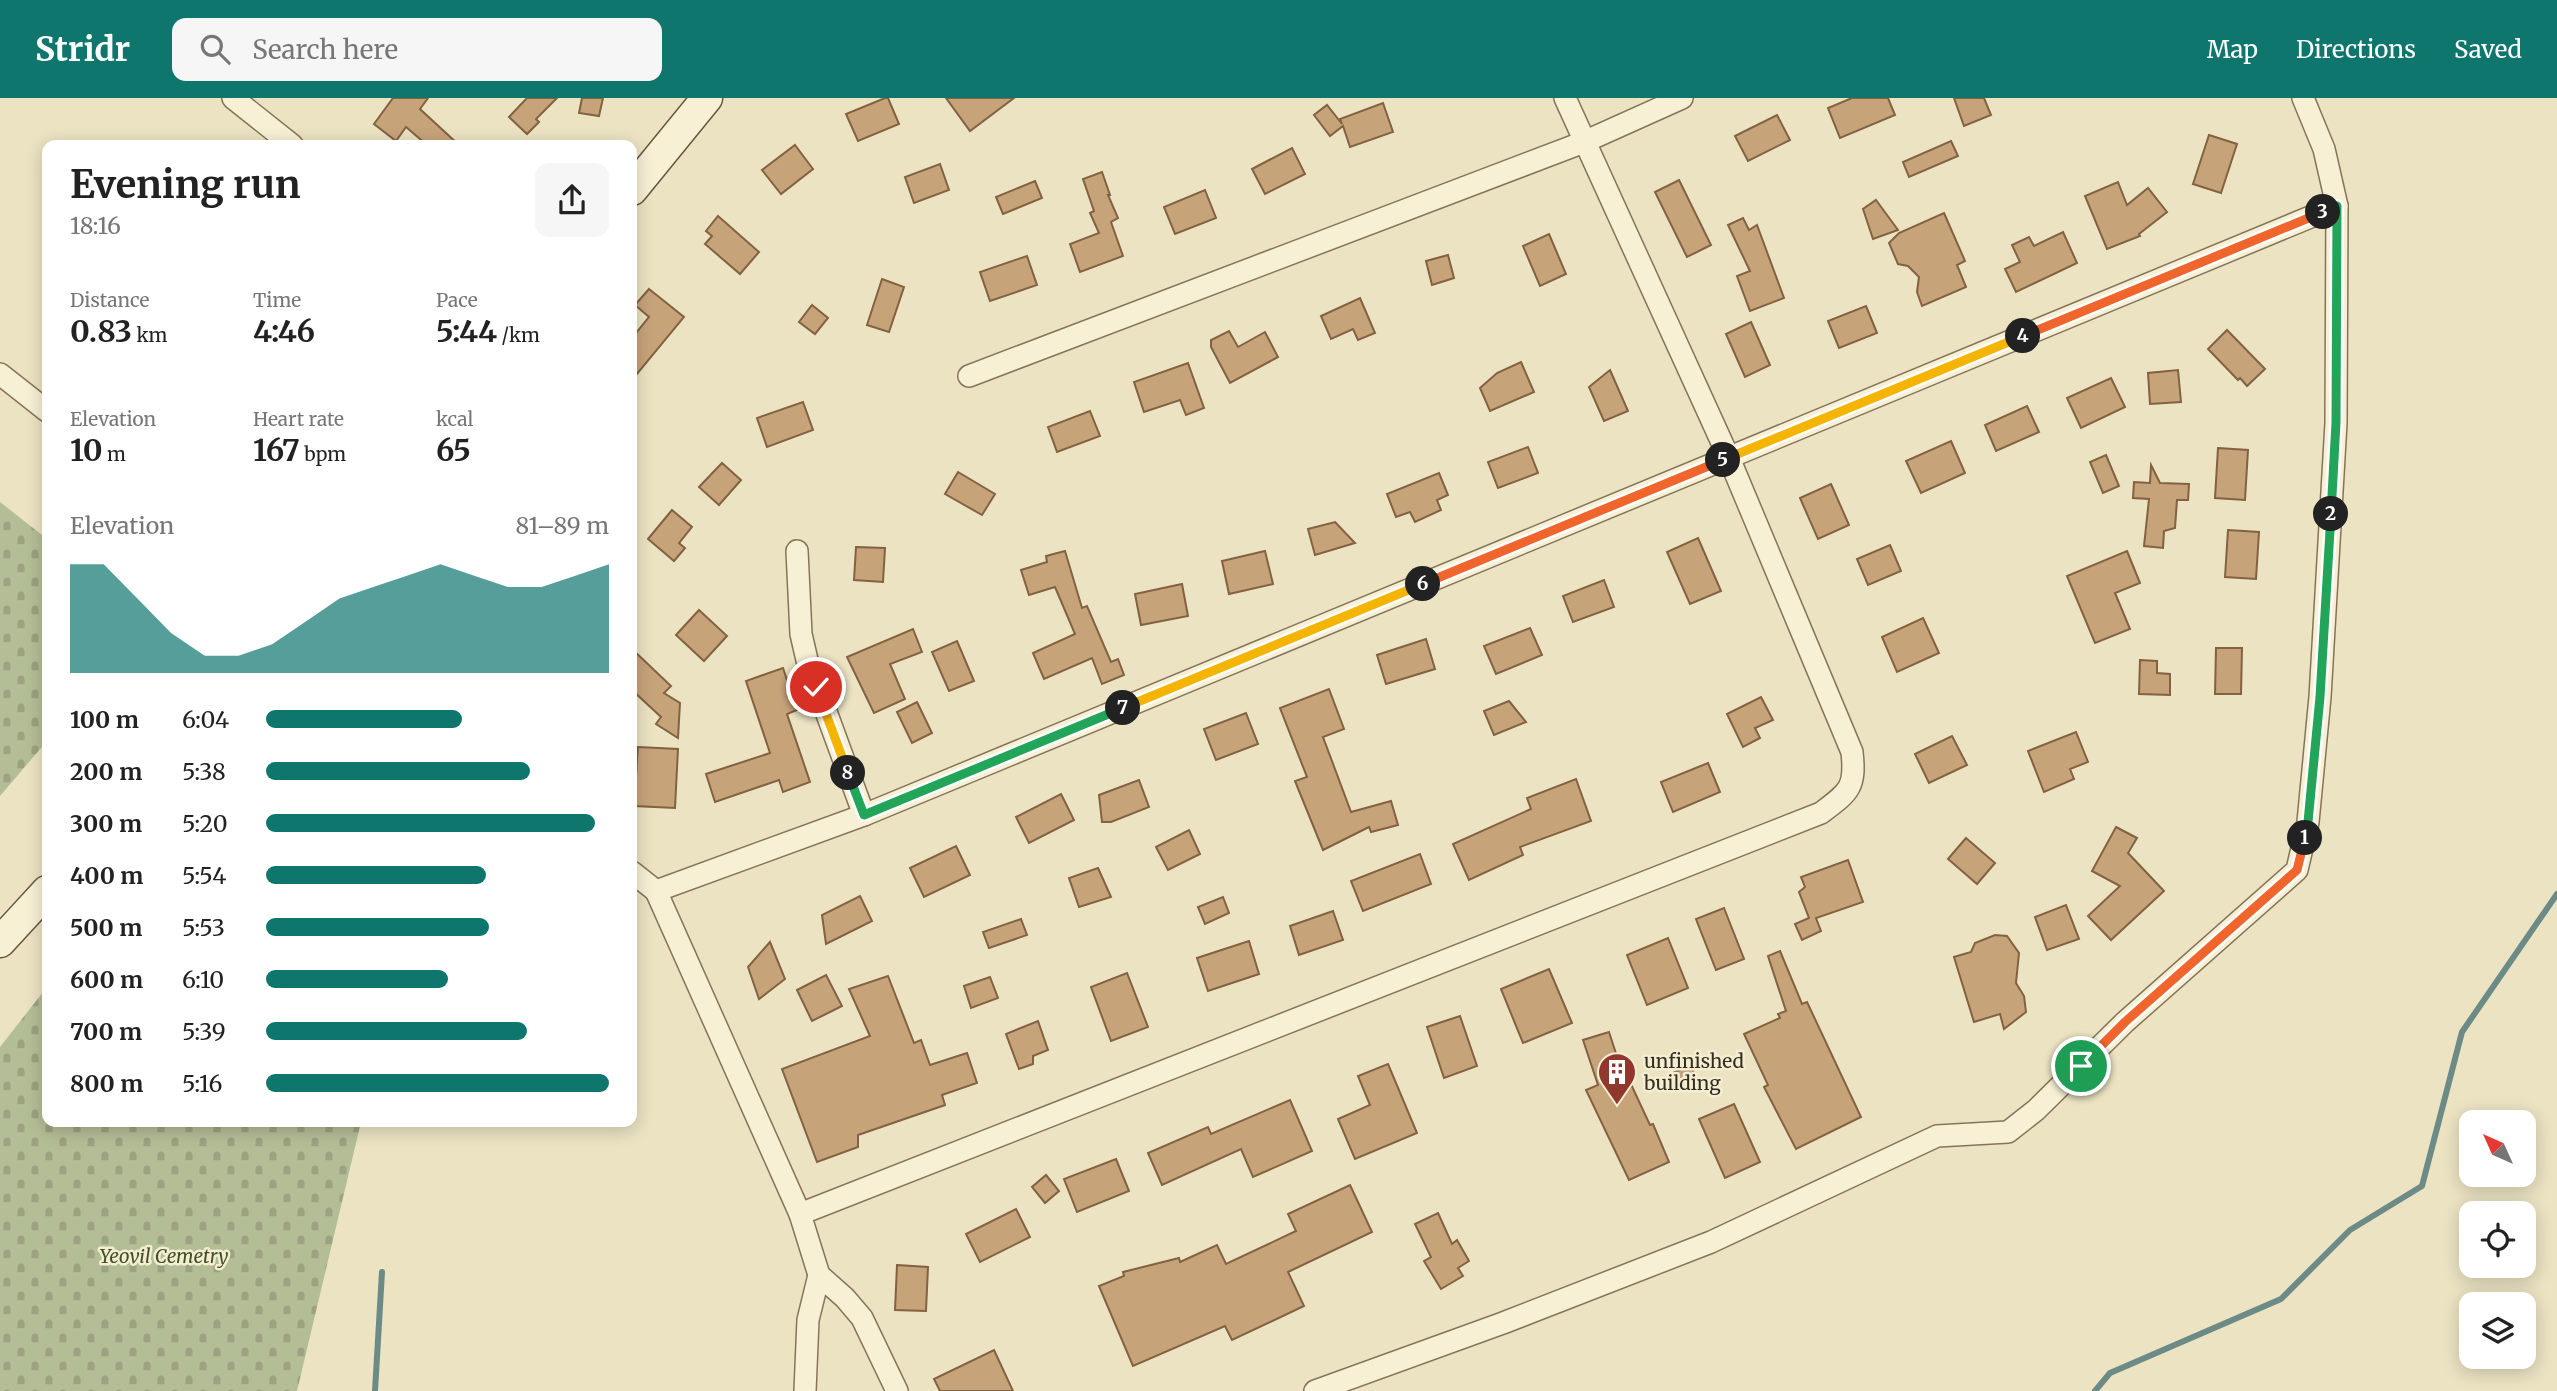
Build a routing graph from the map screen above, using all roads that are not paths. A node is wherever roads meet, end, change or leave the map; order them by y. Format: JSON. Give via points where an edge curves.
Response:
{"nodes":[{"id":1,"x":233,"y":98,"type":"edge"},
{"id":2,"x":707,"y":98,"type":"edge"},
{"id":3,"x":1564,"y":98,"type":"edge"},
{"id":4,"x":1682,"y":98,"type":"edge"},
{"id":5,"x":2303,"y":98,"type":"edge"},
{"id":6,"x":286,"y":140,"type":"edge"},
{"id":7,"x":1584,"y":142,"type":"junction"},
{"id":8,"x":637,"y":184,"type":"edge"},
{"id":9,"x":2337,"y":206,"type":"junction"},
{"id":10,"x":0,"y":374,"type":"edge"},
{"id":11,"x":970,"y":376,"type":"dead end"},
{"id":12,"x":42,"y":407,"type":"edge"},
{"id":13,"x":1729,"y":457,"type":"junction"},
{"id":14,"x":797,"y":551,"type":"dead end"},
{"id":15,"x":864,"y":815,"type":"junction"},
{"id":16,"x":637,"y":876,"type":"edge"},
{"id":17,"x":656,"y":891,"type":"junction"},
{"id":18,"x":42,"y":896,"type":"edge"},
{"id":19,"x":0,"y":942,"type":"edge"},
{"id":20,"x":800,"y":1214,"type":"junction"},
{"id":21,"x":819,"y":1275,"type":"junction"},
{"id":22,"x":805,"y":1391,"type":"edge"},
{"id":23,"x":897,"y":1391,"type":"edge"},
{"id":24,"x":1315,"y":1391,"type":"edge"}],
"edges":[{"from":1,"to":6,"type":"street"},
{"from":2,"to":8,"type":"street"},
{"from":3,"to":7,"type":"street"},
{"from":4,"to":7,"type":"street"},
{"from":5,"to":9,"type":"street","via":[[2324,149]]},
{"from":7,"to":11,"type":"street"},
{"from":7,"to":13,"type":"street"},
{"from":9,"to":13,"type":"street"},
{"from":9,"to":24,"type":"street","via":[[2336,423],[2321,684],[2308,822],[2297,870],[2008,1132],[1937,1136],[1711,1242]]},
{"from":10,"to":12,"type":"street"},
{"from":13,"to":15,"type":"street"},
{"from":13,"to":20,"type":"street","via":[[1852,752],[1854,776],[1843,797],[1822,813]]},
{"from":14,"to":15,"type":"street","via":[[801,634],[807,660]]},
{"from":15,"to":17,"type":"street"},
{"from":16,"to":17,"type":"street"},
{"from":17,"to":20,"type":"street"},
{"from":18,"to":19,"type":"street"},
{"from":20,"to":21,"type":"street"},
{"from":21,"to":22,"type":"street","via":[[808,1320]]},
{"from":21,"to":23,"type":"street","via":[[862,1318]]}]}
